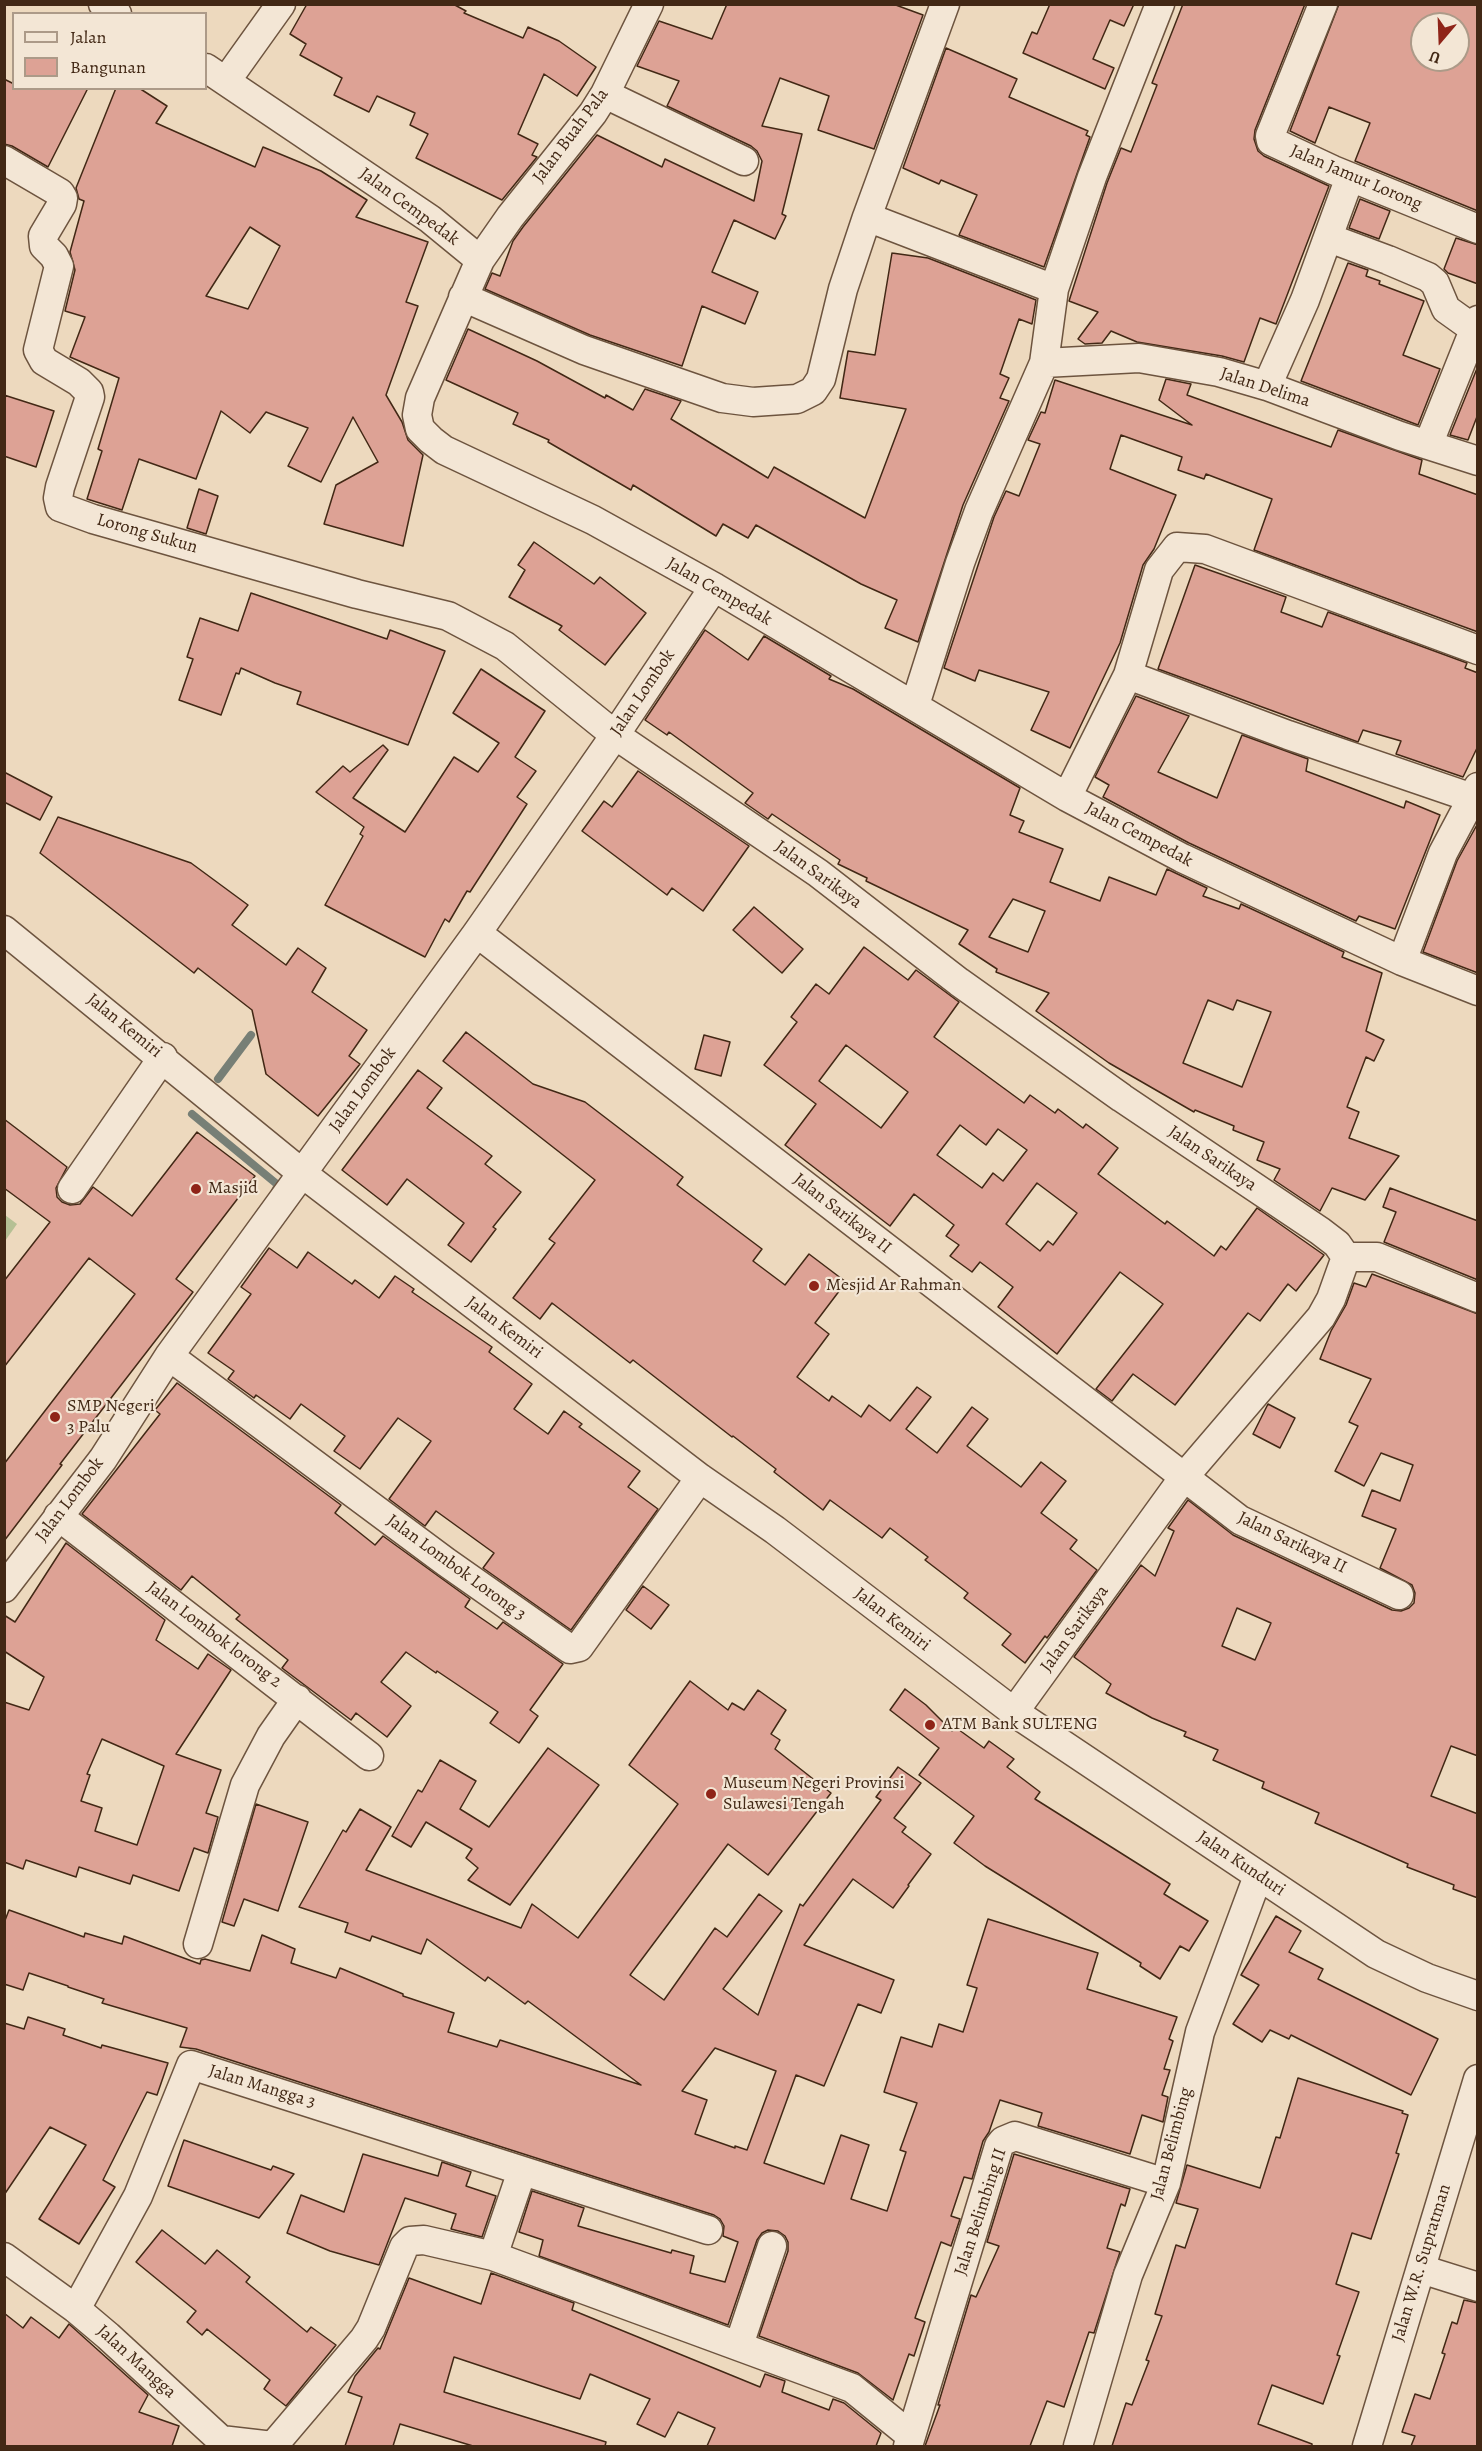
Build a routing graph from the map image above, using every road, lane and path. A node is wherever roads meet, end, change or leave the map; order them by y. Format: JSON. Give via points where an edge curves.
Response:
{"nodes":[{"id":1,"x":281,"y":4,"type":"edge"},
{"id":2,"x":649,"y":4,"type":"edge"},
{"id":3,"x":945,"y":4,"type":"edge"},
{"id":4,"x":1160,"y":4,"type":"edge"},
{"id":5,"x":1323,"y":4,"type":"edge"},
{"id":6,"x":216,"y":74,"type":"edge"},
{"id":7,"x":605,"y":94,"type":"junction"},
{"id":8,"x":4,"y":160,"type":"edge"},
{"id":9,"x":744,"y":161,"type":"dead end"},
{"id":10,"x":1350,"y":177,"type":"junction"},
{"id":11,"x":867,"y":217,"type":"junction"},
{"id":12,"x":1478,"y":229,"type":"edge"},
{"id":13,"x":1329,"y":238,"type":"junction"},
{"id":14,"x":480,"y":260,"type":"junction"},
{"id":15,"x":1054,"y":289,"type":"junction"},
{"id":16,"x":463,"y":297,"type":"junction"},
{"id":17,"x":1476,"y":325,"type":"edge"},
{"id":18,"x":1044,"y":363,"type":"junction"},
{"id":19,"x":1267,"y":386,"type":"junction"},
{"id":20,"x":1428,"y":445,"type":"junction"},
{"id":21,"x":1478,"y":461,"type":"edge"},
{"id":22,"x":714,"y":587,"type":"junction"},
{"id":23,"x":1478,"y":650,"type":"edge"},
{"id":24,"x":1128,"y":675,"type":"junction"},
{"id":25,"x":915,"y":705,"type":"junction"},
{"id":26,"x":615,"y":735,"type":"junction"},
{"id":27,"x":1476,"y":795,"type":"edge"},
{"id":28,"x":1067,"y":797,"type":"junction"},
{"id":29,"x":4,"y":930,"type":"edge"},
{"id":30,"x":477,"y":933,"type":"junction"},
{"id":31,"x":1402,"y":960,"type":"junction"},
{"id":32,"x":1478,"y":991,"type":"edge"},
{"id":33,"x":163,"y":1058,"type":"junction"},
{"id":34,"x":303,"y":1174,"type":"junction"},
{"id":35,"x":72,"y":1189,"type":"dead end"},
{"id":36,"x":1346,"y":1257,"type":"junction"},
{"id":37,"x":1478,"y":1298,"type":"edge"},
{"id":38,"x":169,"y":1356,"type":"junction"},
{"id":39,"x":1184,"y":1477,"type":"junction"},
{"id":40,"x":700,"y":1478,"type":"junction"},
{"id":41,"x":58,"y":1516,"type":"junction"},
{"id":42,"x":4,"y":1588,"type":"edge"},
{"id":43,"x":1399,"y":1594,"type":"dead end"},
{"id":44,"x":297,"y":1699,"type":"junction"},
{"id":45,"x":1014,"y":1712,"type":"junction"},
{"id":46,"x":369,"y":1756,"type":"dead end"},
{"id":47,"x":1258,"y":1876,"type":"junction"},
{"id":48,"x":198,"y":1944,"type":"dead end"},
{"id":49,"x":1478,"y":1996,"type":"edge"},
{"id":50,"x":1478,"y":2079,"type":"edge"},
{"id":51,"x":522,"y":2171,"type":"junction"},
{"id":52,"x":1166,"y":2183,"type":"junction"},
{"id":53,"x":708,"y":2230,"type":"dead end"},
{"id":54,"x":772,"y":2246,"type":"dead end"},
{"id":55,"x":493,"y":2256,"type":"junction"},
{"id":56,"x":4,"y":2257,"type":"edge"},
{"id":57,"x":1421,"y":2269,"type":"junction"},
{"id":58,"x":1478,"y":2286,"type":"edge"},
{"id":59,"x":76,"y":2309,"type":"junction"},
{"id":60,"x":739,"y":2345,"type":"junction"},
{"id":61,"x":910,"y":2441,"type":"edge"},
{"id":62,"x":219,"y":2443,"type":"edge"},
{"id":63,"x":273,"y":2446,"type":"edge"},
{"id":64,"x":1078,"y":2446,"type":"edge"},
{"id":65,"x":1367,"y":2446,"type":"edge"}],
"edges":[{"from":1,"to":6,"type":"street"},
{"from":2,"to":7,"type":"street","name":"Jalan Buah Pala"},
{"from":3,"to":11,"type":"street"},
{"from":4,"to":15,"type":"street","via":[[1092,177]]},
{"from":5,"to":10,"type":"street","name":"Jalan Jamur Lorong","via":[[1270,138],[1272,143]]},
{"from":6,"to":14,"type":"street","name":"Jalan Cempedak","via":[[430,219]]},
{"from":7,"to":9,"type":"street"},
{"from":7,"to":14,"type":"street","name":"Jalan Buah Pala"},
{"from":8,"to":26,"type":"street","name":"Lorong Sukun","via":[[63,198],[43,236],[44,246],[59,266],[39,353],[48,364],[84,386],[90,397],[60,487],[60,507],[448,616],[505,646]]},
{"from":10,"to":12,"type":"street","name":"Jalan Jamur Lorong"},
{"from":10,"to":13,"type":"street"},
{"from":11,"to":15,"type":"street"},
{"from":11,"to":16,"type":"street","via":[[820,379],[813,391],[797,399],[753,402],[722,398],[584,350]]},
{"from":13,"to":17,"type":"street","via":[[1428,278],[1435,283],[1446,309]]},
{"from":13,"to":19,"type":"street"},
{"from":14,"to":16,"type":"street","name":"Jalan Cempedak"},
{"from":15,"to":18,"type":"street"},
{"from":16,"to":22,"type":"street","name":"Jalan Cempedak","via":[[420,398],[420,429],[444,450],[593,520]]},
{"from":17,"to":20,"type":"street"},
{"from":18,"to":19,"type":"street","name":"Jalan Delima","via":[[1139,358],[1219,372]]},
{"from":18,"to":25,"type":"street","via":[[979,511]]},
{"from":19,"to":20,"type":"street","name":"Jalan Delima"},
{"from":20,"to":21,"type":"street","name":"Jalan Delima"},
{"from":22,"to":25,"type":"street","name":"Jalan Cempedak"},
{"from":22,"to":26,"type":"street","name":"Jalan Lombok"},
{"from":23,"to":24,"type":"street","via":[[1205,549],[1177,546],[1159,570]]},
{"from":24,"to":27,"type":"street","via":[[1288,735]]},
{"from":24,"to":28,"type":"street"},
{"from":25,"to":28,"type":"street","name":"Jalan Cempedak"},
{"from":26,"to":30,"type":"street","name":"Jalan Lombok"},
{"from":26,"to":36,"type":"street","name":"Jalan Sarikaya","via":[[818,873],[959,982],[1112,1091],[1320,1231]]},
{"from":27,"to":31,"type":"street","via":[[1443,853]]},
{"from":28,"to":31,"type":"street","name":"Jalan Cempedak","via":[[1182,858]]},
{"from":29,"to":33,"type":"street","name":"Jalan Kemiri"},
{"from":30,"to":34,"type":"street","name":"Jalan Lombok"},
{"from":30,"to":39,"type":"street","name":"Jalan Sarikaya II"},
{"from":31,"to":32,"type":"street","name":"Jalan Cempedak"},
{"from":33,"to":34,"type":"street","name":"Jalan Kemiri"},
{"from":33,"to":35,"type":"street"},
{"from":34,"to":38,"type":"street","name":"Jalan Lombok"},
{"from":34,"to":40,"type":"street","name":"Jalan Kemiri"},
{"from":36,"to":37,"type":"street","via":[[1377,1257]]},
{"from":36,"to":39,"type":"street","name":"Jalan Sarikaya","via":[[1321,1317]]},
{"from":38,"to":40,"type":"street","name":"Jalan Lombok Lorong 3","via":[[570,1649],[579,1647]]},
{"from":38,"to":41,"type":"street","name":"Jalan Lombok","via":[[103,1459]]},
{"from":39,"to":43,"type":"street","name":"Jalan Sarikaya II","via":[[1240,1520]]},
{"from":39,"to":45,"type":"street","name":"Jalan Sarikaya"},
{"from":40,"to":45,"type":"street","name":"Jalan Kemiri","via":[[776,1530]]},
{"from":41,"to":42,"type":"street","name":"Jalan Lombok"},
{"from":41,"to":44,"type":"street","name":"Jalan Lombok lorong 2"},
{"from":44,"to":46,"type":"street","name":"Jalan Lombok lorong 2"},
{"from":44,"to":48,"type":"street","via":[[245,1785]]},
{"from":45,"to":47,"type":"street","name":"Jalan Kunduri"},
{"from":47,"to":49,"type":"street","name":"Jalan Kunduri","via":[[1376,1954]]},
{"from":47,"to":52,"type":"street","name":"Jalan Belimbing","via":[[1200,2032]]},
{"from":50,"to":57,"type":"street","name":"Jalan W.R. Supratman"},
{"from":51,"to":53,"type":"street","name":"Jalan Mangga 3"},
{"from":51,"to":55,"type":"street"},
{"from":51,"to":59,"type":"street","name":"Jalan Mangga 3","via":[[191,2066],[138,2196]]},
{"from":52,"to":61,"type":"street","name":"Jalan Belimbing II","via":[[1015,2136],[1003,2141]]},
{"from":52,"to":64,"type":"street","name":"Jalan Belimbing","via":[[1128,2275]]},
{"from":54,"to":60,"type":"street"},
{"from":55,"to":60,"type":"street"},
{"from":55,"to":63,"type":"street","via":[[424,2240],[410,2241],[364,2339]]},
{"from":56,"to":59,"type":"street","name":"Jalan Mangga"},
{"from":57,"to":58,"type":"street"},
{"from":57,"to":65,"type":"street","name":"Jalan W.R. Supratman"},
{"from":59,"to":62,"type":"street","name":"Jalan Mangga","via":[[171,2392]]},
{"from":60,"to":61,"type":"street","via":[[852,2388]]},
{"from":62,"to":63,"type":"street","name":"Jalan Mangga"}]}
